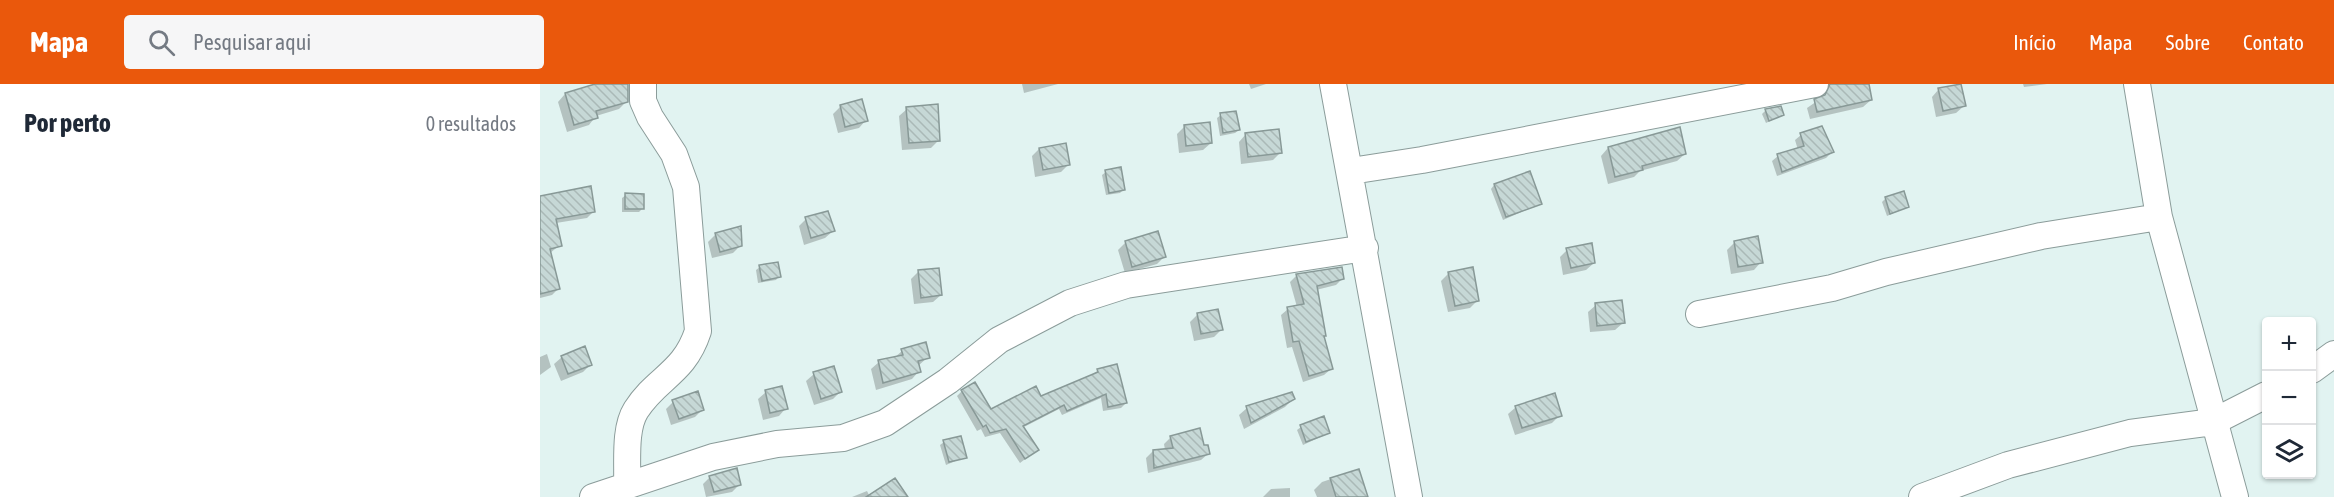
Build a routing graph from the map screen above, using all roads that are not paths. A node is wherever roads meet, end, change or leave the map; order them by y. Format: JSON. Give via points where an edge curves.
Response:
{"nodes":[{"id":1,"x":643,"y":84,"type":"edge"},
{"id":2,"x":1333,"y":84,"type":"edge"},
{"id":3,"x":1815,"y":84,"type":"edge"},
{"id":4,"x":2137,"y":84,"type":"edge"},
{"id":5,"x":1351,"y":171,"type":"junction"},
{"id":6,"x":2159,"y":217,"type":"junction"},
{"id":7,"x":1365,"y":248,"type":"junction"},
{"id":8,"x":1699,"y":314,"type":"dead end"},
{"id":9,"x":2334,"y":354,"type":"edge"},
{"id":10,"x":2316,"y":367,"type":"edge"},
{"id":11,"x":2262,"y":397,"type":"edge"},
{"id":12,"x":2213,"y":422,"type":"junction"},
{"id":13,"x":627,"y":484,"type":"junction"},
{"id":14,"x":592,"y":497,"type":"edge"},
{"id":15,"x":1409,"y":497,"type":"edge"},
{"id":16,"x":1922,"y":497,"type":"edge"},
{"id":17,"x":2235,"y":497,"type":"edge"}],
"edges":[{"from":1,"to":13,"type":"street","via":[[646,109],[674,154],[686,186],[699,331],[692,352],[634,412]]},
{"from":2,"to":5,"type":"street"},
{"from":3,"to":5,"type":"street"},
{"from":4,"to":6,"type":"street"},
{"from":5,"to":7,"type":"street"},
{"from":6,"to":8,"type":"street","via":[[2042,236],[1832,288]]},
{"from":6,"to":12,"type":"street"},
{"from":7,"to":13,"type":"street","via":[[1126,285],[1070,303],[999,340],[948,381],[885,423],[843,438],[777,444],[713,457]]},
{"from":7,"to":15,"type":"street"},
{"from":9,"to":10,"type":"street"},
{"from":11,"to":12,"type":"street"},
{"from":12,"to":16,"type":"street","via":[[2130,433],[2008,465]]},
{"from":12,"to":17,"type":"street"},
{"from":13,"to":14,"type":"street"}]}
